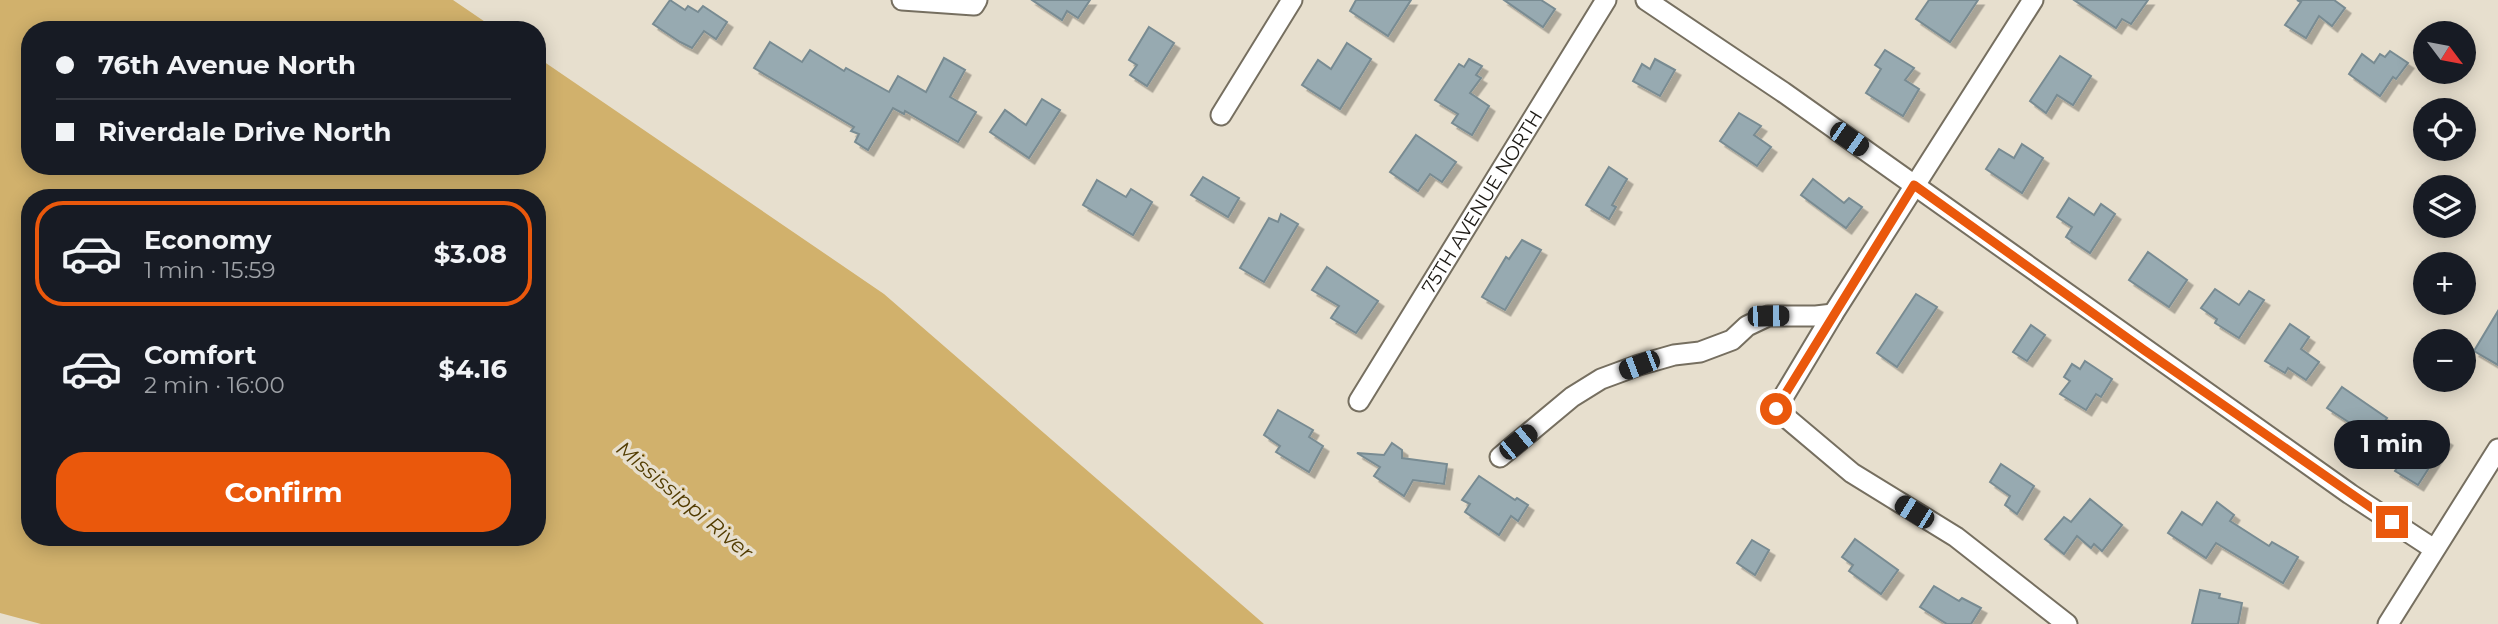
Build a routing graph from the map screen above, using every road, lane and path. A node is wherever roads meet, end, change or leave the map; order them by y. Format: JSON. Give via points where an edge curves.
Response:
{"nodes":[{"id":1,"x":902,"y":0,"type":"edge"},
{"id":2,"x":1292,"y":0,"type":"edge"},
{"id":3,"x":1606,"y":0,"type":"edge"},
{"id":4,"x":1646,"y":0,"type":"edge"},
{"id":5,"x":2033,"y":0,"type":"edge"},
{"id":6,"x":976,"y":2,"type":"edge"},
{"id":7,"x":1221,"y":115,"type":"dead end"},
{"id":8,"x":1914,"y":185,"type":"junction"},
{"id":9,"x":1833,"y":314,"type":"junction"},
{"id":10,"x":1359,"y":401,"type":"dead end"},
{"id":11,"x":2498,"y":449,"type":"edge"},
{"id":12,"x":1500,"y":457,"type":"dead end"},
{"id":13,"x":2434,"y":549,"type":"junction"},
{"id":14,"x":2067,"y":624,"type":"edge"},
{"id":15,"x":2388,"y":624,"type":"edge"}],
"edges":[{"from":1,"to":6,"type":"street"},
{"from":2,"to":7,"type":"street"},
{"from":3,"to":10,"type":"street","name":"75TH AVENUE NORTH"},
{"from":4,"to":8,"type":"street"},
{"from":5,"to":8,"type":"street"},
{"from":8,"to":9,"type":"street"},
{"from":8,"to":13,"type":"street"},
{"from":9,"to":12,"type":"street","via":[[1768,316],[1732,340],[1601,379]]},
{"from":9,"to":14,"type":"street","via":[[1776,409],[1852,473],[1956,537]]},
{"from":11,"to":13,"type":"street"},
{"from":13,"to":15,"type":"street"}]}
